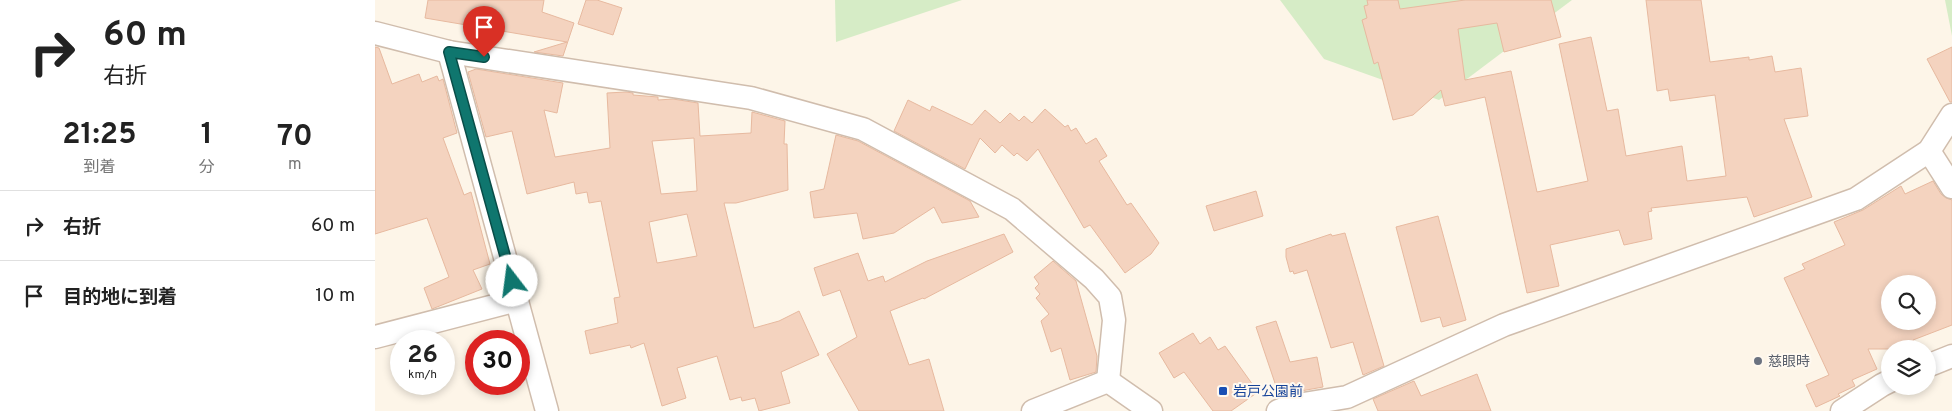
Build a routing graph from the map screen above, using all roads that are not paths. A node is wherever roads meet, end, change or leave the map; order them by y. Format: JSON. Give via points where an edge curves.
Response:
{"nodes":[{"id":1,"x":375,"y":33,"type":"edge"},
{"id":2,"x":449,"y":52,"type":"junction"},
{"id":3,"x":1952,"y":115,"type":"edge"},
{"id":4,"x":1929,"y":151,"type":"junction"},
{"id":5,"x":1952,"y":187,"type":"edge"},
{"id":6,"x":517,"y":300,"type":"junction"},
{"id":7,"x":375,"y":338,"type":"edge"},
{"id":8,"x":1952,"y":356,"type":"edge"},
{"id":9,"x":1936,"y":362,"type":"edge"},
{"id":10,"x":1108,"y":382,"type":"junction"},
{"id":11,"x":1881,"y":385,"type":"edge"},
{"id":12,"x":547,"y":411,"type":"edge"},
{"id":13,"x":1033,"y":411,"type":"edge"},
{"id":14,"x":1151,"y":411,"type":"edge"},
{"id":15,"x":1278,"y":411,"type":"edge"},
{"id":16,"x":1842,"y":411,"type":"edge"}],
"edges":[{"from":1,"to":2,"type":"street"},
{"from":2,"to":6,"type":"street"},
{"from":2,"to":10,"type":"street","via":[[751,98],[863,129],[1011,209],[1094,279],[1110,297],[1113,320]]},
{"from":3,"to":4,"type":"street"},
{"from":4,"to":5,"type":"street"},
{"from":4,"to":15,"type":"street","via":[[1856,199],[1504,325],[1347,397]]},
{"from":6,"to":7,"type":"street"},
{"from":6,"to":12,"type":"street"},
{"from":8,"to":9,"type":"street"},
{"from":10,"to":13,"type":"street"},
{"from":10,"to":14,"type":"street"},
{"from":11,"to":16,"type":"street"}]}
